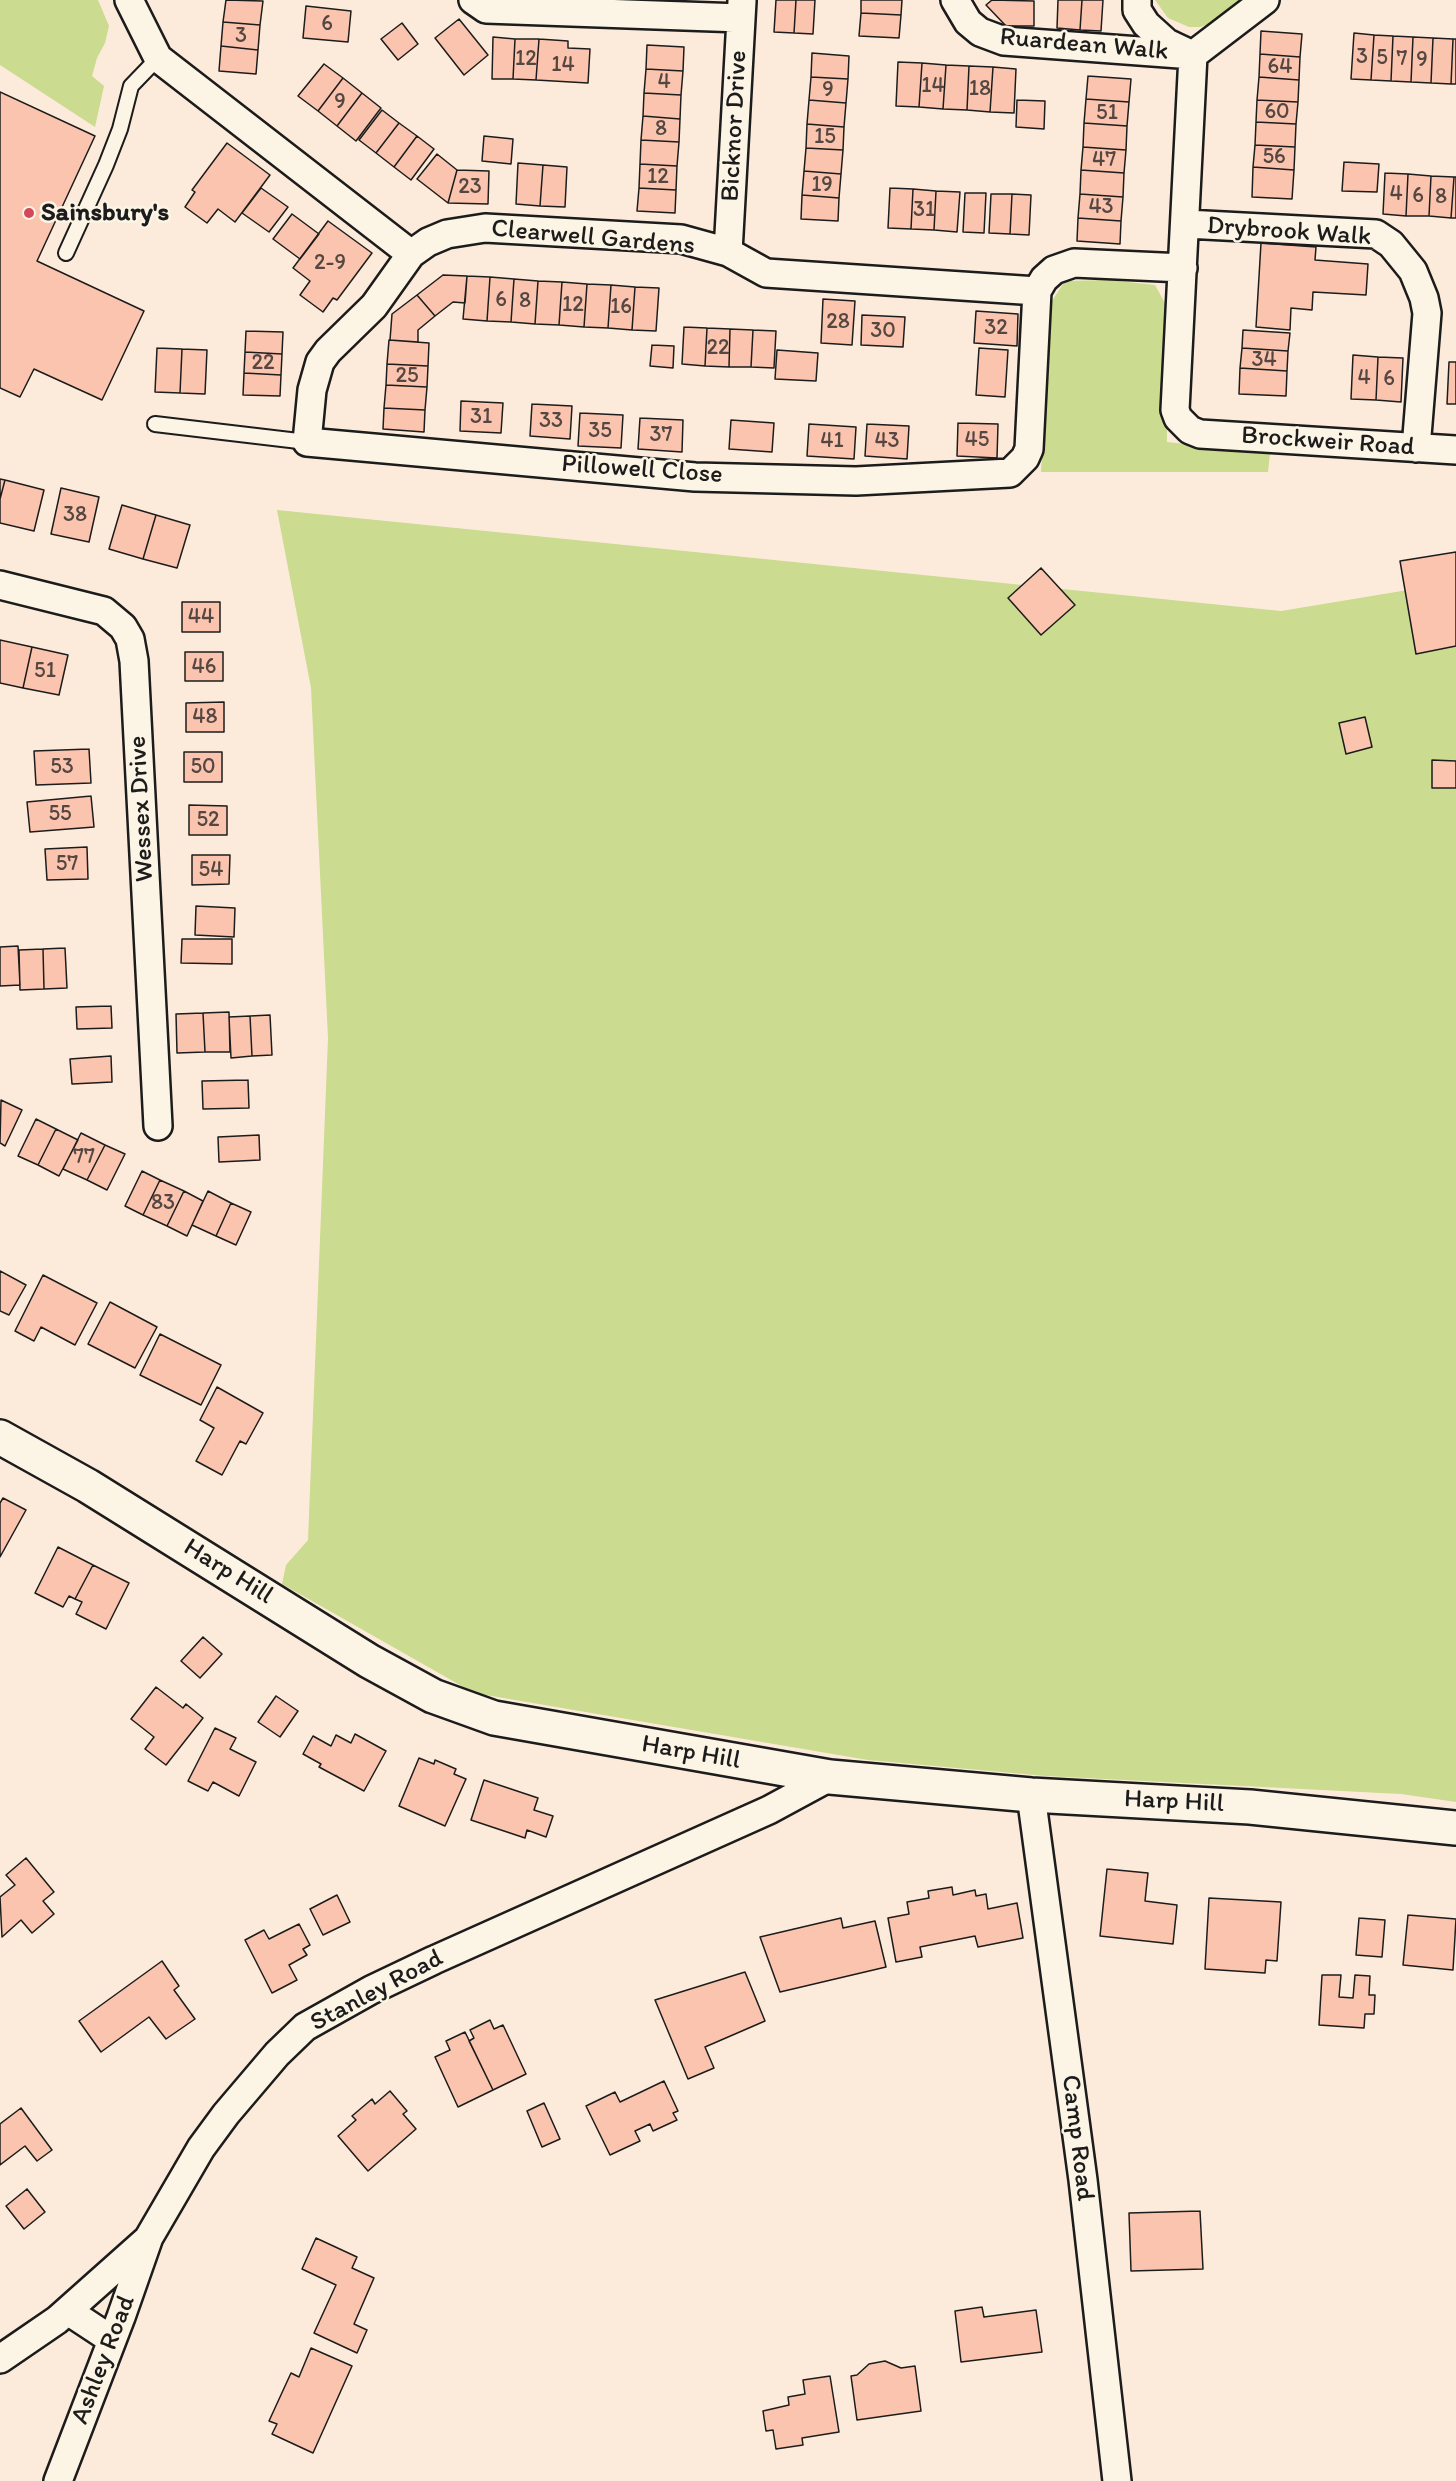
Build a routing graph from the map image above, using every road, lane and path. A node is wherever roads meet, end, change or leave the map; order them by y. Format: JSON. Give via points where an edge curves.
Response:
{"nodes":[{"id":1,"x":129,"y":0,"type":"edge"},
{"id":2,"x":473,"y":0,"type":"edge"},
{"id":3,"x":955,"y":0,"type":"edge"},
{"id":4,"x":1137,"y":0,"type":"edge"},
{"id":5,"x":1265,"y":0,"type":"edge"},
{"id":6,"x":742,"y":9,"type":"edge"},
{"id":7,"x":1193,"y":55,"type":"junction"},
{"id":8,"x":158,"y":58,"type":"junction"},
{"id":9,"x":1186,"y":224,"type":"junction"},
{"id":10,"x":728,"y":252,"type":"junction"},
{"id":11,"x":66,"y":253,"type":"dead end"},
{"id":12,"x":411,"y":254,"type":"junction"},
{"id":13,"x":1183,"y":268,"type":"junction"},
{"id":14,"x":1037,"y":291,"type":"junction"},
{"id":15,"x":155,"y":424,"type":"dead end"},
{"id":16,"x":307,"y":442,"type":"junction"},
{"id":17,"x":1416,"y":448,"type":"junction"},
{"id":18,"x":1456,"y":450,"type":"edge"},
{"id":19,"x":0,"y":585,"type":"edge"},
{"id":20,"x":158,"y":1126,"type":"dead end"},
{"id":21,"x":0,"y":1437,"type":"edge"},
{"id":22,"x":830,"y":1777,"type":"junction"},
{"id":23,"x":1031,"y":1795,"type":"junction"},
{"id":24,"x":1456,"y":1828,"type":"edge"},
{"id":25,"x":148,"y":2239,"type":"junction"},
{"id":26,"x":68,"y":2311,"type":"junction"},
{"id":27,"x":112,"y":2340,"type":"junction"},
{"id":28,"x":0,"y":2359,"type":"edge"},
{"id":29,"x":58,"y":2481,"type":"edge"},
{"id":30,"x":1117,"y":2481,"type":"edge"}],
"edges":[{"from":1,"to":8,"type":"street"},
{"from":2,"to":6,"type":"street","via":[[486,9]]},
{"from":3,"to":7,"type":"street","name":"Ruardean Walk","via":[[968,22],[980,32],[1004,41]]},
{"from":4,"to":7,"type":"street","via":[[1137,10],[1157,35]]},
{"from":5,"to":7,"type":"street"},
{"from":6,"to":10,"type":"street","name":"Bicknor Drive"},
{"from":7,"to":9,"type":"street"},
{"from":8,"to":11,"type":"lane","via":[[132,86],[110,156]]},
{"from":8,"to":12,"type":"street"},
{"from":9,"to":13,"type":"street"},
{"from":9,"to":17,"type":"street","name":"Drybrook Walk","via":[[1376,234],[1391,244],[1413,271],[1427,313]]},
{"from":10,"to":12,"type":"street","name":"Clearwell Gardens","via":[[681,239],[485,228],[447,234]]},
{"from":10,"to":14,"type":"street","name":"Clearwell Gardens","via":[[765,273]]},
{"from":12,"to":16,"type":"street","via":[[374,306],[320,362],[312,390]]},
{"from":13,"to":14,"type":"street","via":[[1074,263],[1054,270]]},
{"from":13,"to":17,"type":"street","name":"Brockweir Road","via":[[1175,411],[1182,424],[1200,434]]},
{"from":14,"to":16,"type":"street","name":"Pillowell Close","via":[[1029,449],[1010,473],[856,481],[695,477]]},
{"from":15,"to":16,"type":"lane"},
{"from":17,"to":18,"type":"street","name":"Brockweir Road"},
{"from":19,"to":20,"type":"street","name":"Wessex Drive","via":[[104,611],[123,627],[132,645]]},
{"from":21,"to":22,"type":"street","name":"Harp Hill","via":[[88,1486],[369,1661],[433,1696],[523,1725]]},
{"from":22,"to":23,"type":"street","name":"Harp Hill"},
{"from":22,"to":25,"type":"street","name":"Stanley Road","via":[[769,1810],[434,1960],[305,2026],[226,2114],[201,2148]]},
{"from":23,"to":24,"type":"street","name":"Harp Hill","via":[[1250,1807]]},
{"from":23,"to":30,"type":"street","name":"Camp Road","via":[[1083,2180]]},
{"from":25,"to":26,"type":"street","name":"Stanley Road"},
{"from":25,"to":27,"type":"street","name":"Ashley Road"},
{"from":26,"to":27,"type":"street"},
{"from":26,"to":28,"type":"street","name":"Stanley Road"},
{"from":27,"to":29,"type":"street","name":"Ashley Road"}]}
